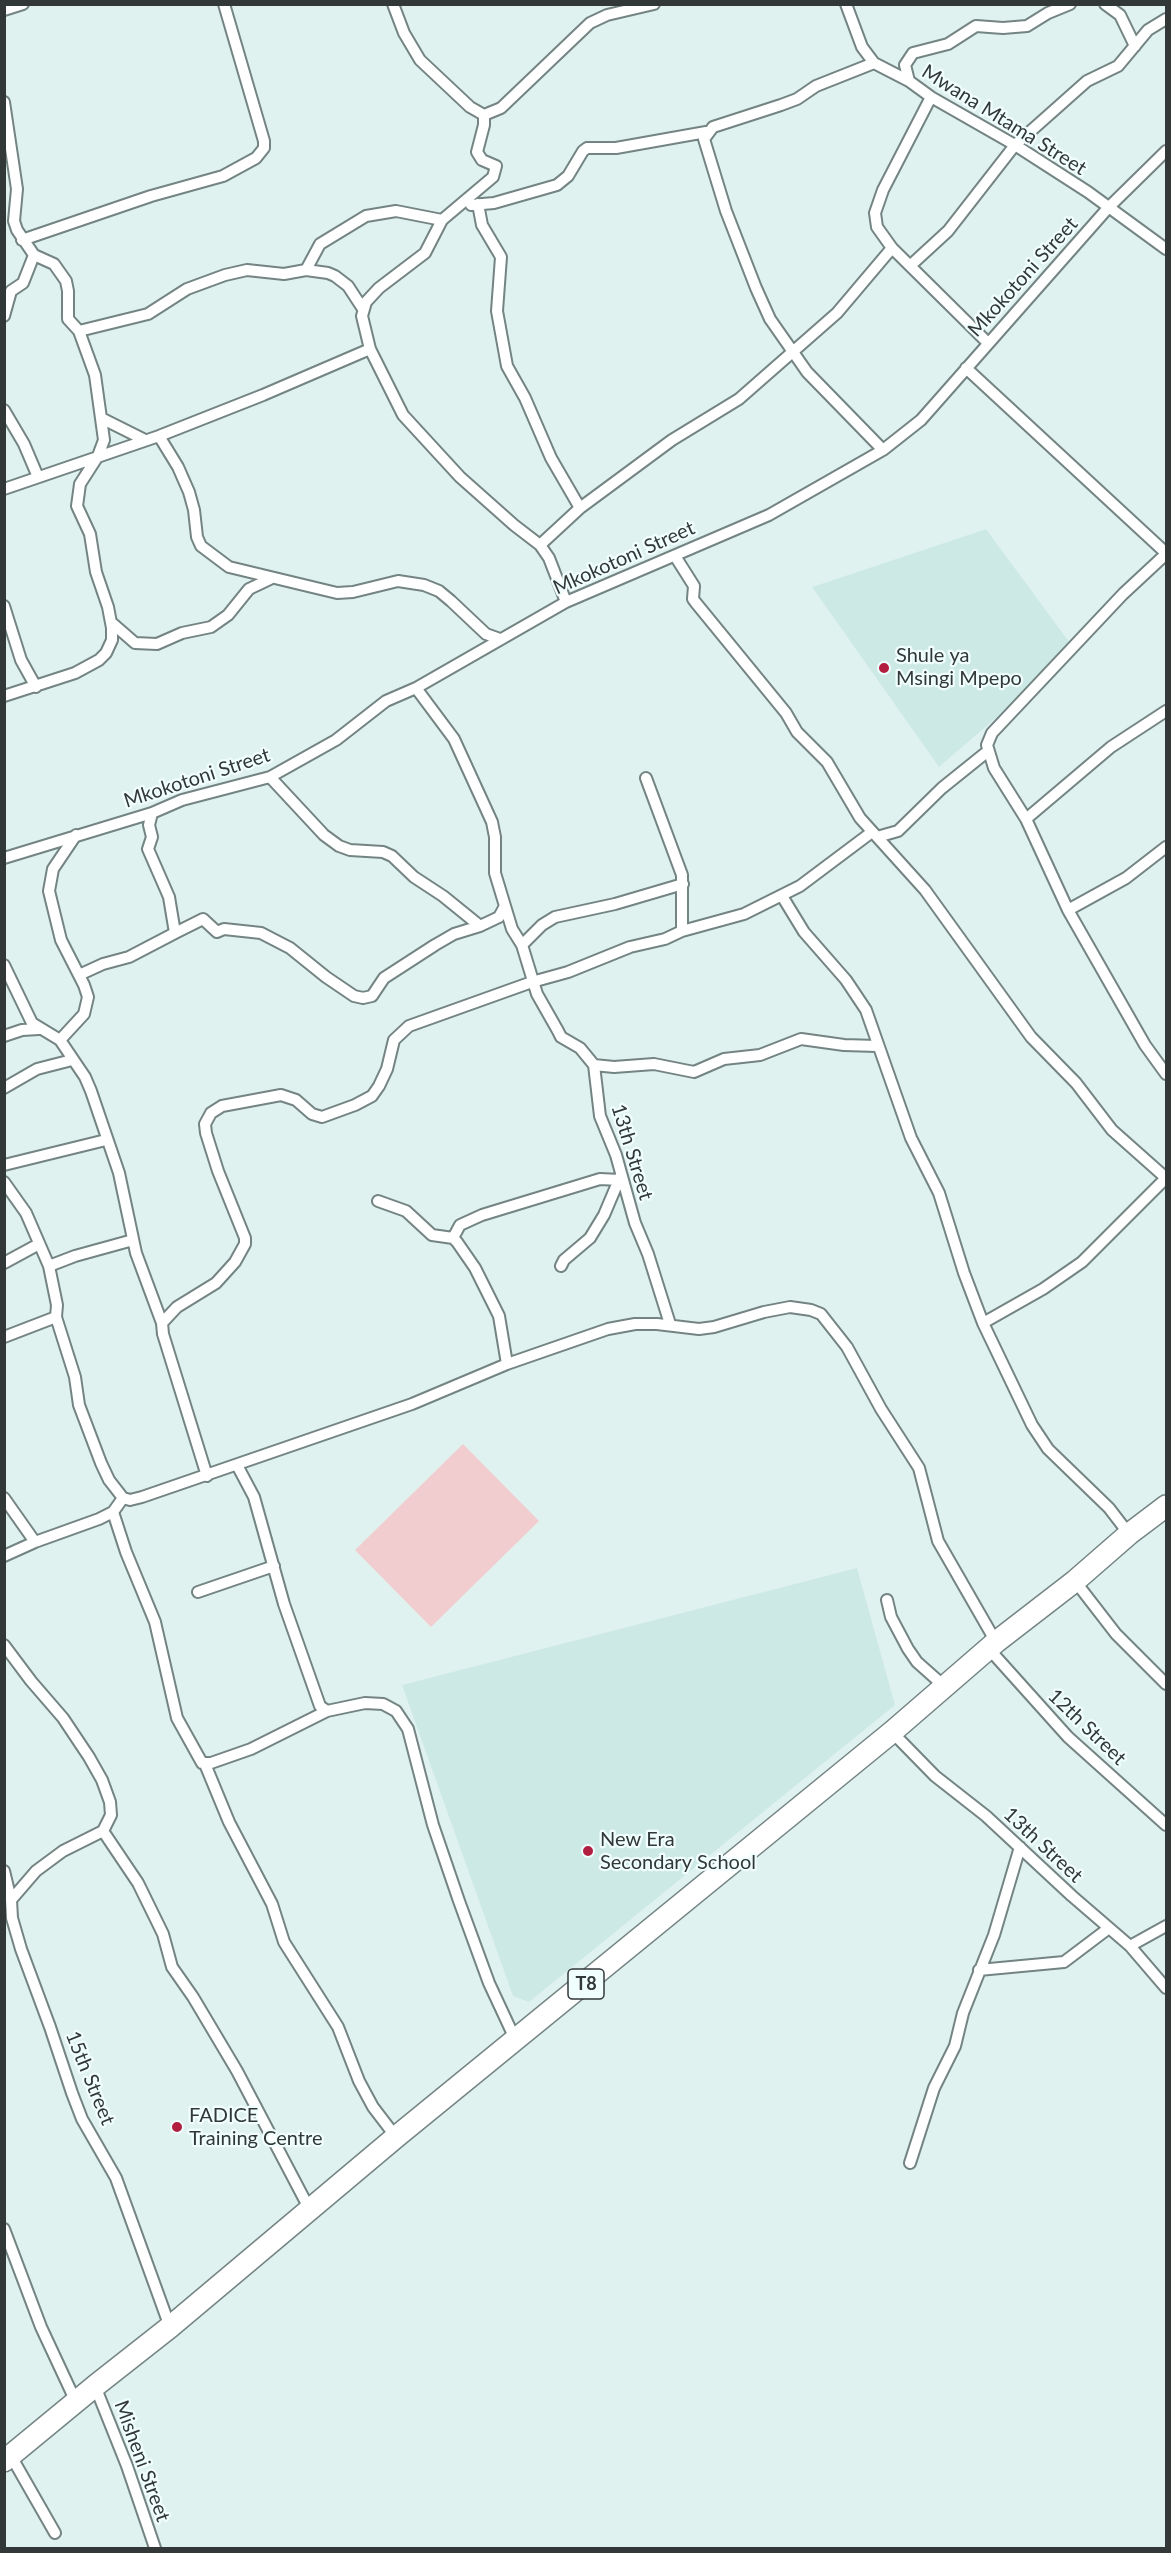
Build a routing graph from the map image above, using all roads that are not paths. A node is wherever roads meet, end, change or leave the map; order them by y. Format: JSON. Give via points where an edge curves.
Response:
{"nodes":[{"id":1,"x":23,"y":4,"type":"edge"},
{"id":2,"x":224,"y":4,"type":"edge"},
{"id":3,"x":393,"y":4,"type":"edge"},
{"id":4,"x":654,"y":4,"type":"edge"},
{"id":5,"x":846,"y":4,"type":"edge"},
{"id":6,"x":1070,"y":4,"type":"edge"},
{"id":7,"x":1105,"y":4,"type":"edge"},
{"id":8,"x":5,"y":7,"type":"edge"},
{"id":9,"x":1167,"y":18,"type":"edge"},
{"id":10,"x":1134,"y":46,"type":"junction"},
{"id":11,"x":874,"y":63,"type":"junction"},
{"id":12,"x":909,"y":81,"type":"junction"},
{"id":13,"x":932,"y":98,"type":"junction"},
{"id":14,"x":4,"y":102,"type":"edge"},
{"id":15,"x":484,"y":115,"type":"junction"},
{"id":16,"x":706,"y":132,"type":"junction"},
{"id":17,"x":1015,"y":145,"type":"junction"},
{"id":18,"x":1167,"y":151,"type":"edge"},
{"id":19,"x":478,"y":204,"type":"junction"},
{"id":20,"x":459,"y":206,"type":"junction"},
{"id":21,"x":1108,"y":208,"type":"junction"},
{"id":22,"x":442,"y":220,"type":"junction"},
{"id":23,"x":22,"y":240,"type":"junction"},
{"id":24,"x":892,"y":248,"type":"junction"},
{"id":25,"x":1167,"y":249,"type":"edge"},
{"id":26,"x":34,"y":255,"type":"junction"},
{"id":27,"x":911,"y":265,"type":"junction"},
{"id":28,"x":306,"y":270,"type":"junction"},
{"id":29,"x":363,"y":309,"type":"junction"},
{"id":30,"x":4,"y":316,"type":"edge"},
{"id":31,"x":79,"y":332,"type":"junction"},
{"id":32,"x":988,"y":343,"type":"junction"},
{"id":33,"x":370,"y":349,"type":"junction"},
{"id":34,"x":792,"y":353,"type":"junction"},
{"id":35,"x":966,"y":368,"type":"junction"},
{"id":36,"x":4,"y":410,"type":"edge"},
{"id":37,"x":101,"y":418,"type":"junction"},
{"id":38,"x":159,"y":435,"type":"junction"},
{"id":39,"x":145,"y":440,"type":"junction"},
{"id":40,"x":883,"y":450,"type":"junction"},
{"id":41,"x":98,"y":456,"type":"junction"},
{"id":42,"x":38,"y":477,"type":"junction"},
{"id":43,"x":4,"y":489,"type":"edge"},
{"id":44,"x":580,"y":508,"type":"junction"},
{"id":45,"x":540,"y":545,"type":"junction"},
{"id":46,"x":1167,"y":554,"type":"edge"},
{"id":47,"x":675,"y":556,"type":"junction"},
{"id":48,"x":271,"y":578,"type":"junction"},
{"id":49,"x":566,"y":602,"type":"junction"},
{"id":50,"x":4,"y":606,"type":"edge"},
{"id":51,"x":112,"y":623,"type":"junction"},
{"id":52,"x":500,"y":639,"type":"junction"},
{"id":53,"x":36,"y":687,"type":"junction"},
{"id":54,"x":416,"y":688,"type":"junction"},
{"id":55,"x":4,"y":696,"type":"edge"},
{"id":56,"x":1167,"y":711,"type":"edge"},
{"id":57,"x":987,"y":751,"type":"junction"},
{"id":58,"x":270,"y":777,"type":"junction"},
{"id":59,"x":646,"y":778,"type":"dead end"},
{"id":60,"x":152,"y":813,"type":"junction"},
{"id":61,"x":1026,"y":819,"type":"junction"},
{"id":62,"x":76,"y":834,"type":"junction"},
{"id":63,"x":874,"y":834,"type":"junction"},
{"id":64,"x":1167,"y":848,"type":"edge"},
{"id":65,"x":4,"y":858,"type":"edge"},
{"id":66,"x":683,"y":884,"type":"junction"},
{"id":67,"x":782,"y":896,"type":"junction"},
{"id":68,"x":505,"y":906,"type":"junction"},
{"id":69,"x":1068,"y":910,"type":"junction"},
{"id":70,"x":480,"y":926,"type":"junction"},
{"id":71,"x":682,"y":931,"type":"junction"},
{"id":72,"x":175,"y":933,"type":"junction"},
{"id":73,"x":522,"y":945,"type":"junction"},
{"id":74,"x":4,"y":965,"type":"edge"},
{"id":75,"x":79,"y":975,"type":"junction"},
{"id":76,"x":532,"y":982,"type":"junction"},
{"id":77,"x":39,"y":1029,"type":"junction"},
{"id":78,"x":4,"y":1036,"type":"edge"},
{"id":79,"x":60,"y":1040,"type":"junction"},
{"id":80,"x":877,"y":1046,"type":"junction"},
{"id":81,"x":72,"y":1060,"type":"junction"},
{"id":82,"x":594,"y":1065,"type":"junction"},
{"id":83,"x":1167,"y":1074,"type":"edge"},
{"id":84,"x":4,"y":1088,"type":"edge"},
{"id":85,"x":106,"y":1140,"type":"junction"},
{"id":86,"x":4,"y":1165,"type":"edge"},
{"id":87,"x":620,"y":1177,"type":"junction"},
{"id":88,"x":1167,"y":1178,"type":"edge"},
{"id":89,"x":4,"y":1182,"type":"edge"},
{"id":90,"x":378,"y":1201,"type":"dead end"},
{"id":91,"x":453,"y":1238,"type":"junction"},
{"id":92,"x":133,"y":1240,"type":"junction"},
{"id":93,"x":39,"y":1244,"type":"junction"},
{"id":94,"x":4,"y":1263,"type":"edge"},
{"id":95,"x":49,"y":1266,"type":"junction"},
{"id":96,"x":561,"y":1266,"type":"dead end"},
{"id":97,"x":56,"y":1317,"type":"junction"},
{"id":98,"x":162,"y":1323,"type":"junction"},
{"id":99,"x":983,"y":1323,"type":"junction"},
{"id":100,"x":670,"y":1324,"type":"junction"},
{"id":101,"x":4,"y":1337,"type":"edge"},
{"id":102,"x":507,"y":1364,"type":"junction"},
{"id":103,"x":237,"y":1465,"type":"junction"},
{"id":104,"x":207,"y":1476,"type":"junction"},
{"id":105,"x":4,"y":1498,"type":"edge"},
{"id":106,"x":123,"y":1498,"type":"junction"},
{"id":107,"x":1165,"y":1509,"type":"edge"},
{"id":108,"x":113,"y":1512,"type":"junction"},
{"id":109,"x":1129,"y":1534,"type":"junction"},
{"id":110,"x":35,"y":1542,"type":"junction"},
{"id":111,"x":4,"y":1556,"type":"edge"},
{"id":112,"x":274,"y":1566,"type":"junction"},
{"id":113,"x":1075,"y":1581,"type":"junction"},
{"id":114,"x":198,"y":1592,"type":"dead end"},
{"id":115,"x":887,"y":1600,"type":"dead end"},
{"id":116,"x":4,"y":1645,"type":"edge"},
{"id":117,"x":993,"y":1645,"type":"junction"},
{"id":118,"x":1167,"y":1684,"type":"edge"},
{"id":119,"x":944,"y":1686,"type":"junction"},
{"id":120,"x":327,"y":1711,"type":"junction"},
{"id":121,"x":892,"y":1732,"type":"junction"},
{"id":122,"x":205,"y":1764,"type":"junction"},
{"id":123,"x":1167,"y":1825,"type":"edge"},
{"id":124,"x":103,"y":1831,"type":"junction"},
{"id":125,"x":1020,"y":1846,"type":"junction"},
{"id":126,"x":4,"y":1871,"type":"edge"},
{"id":127,"x":11,"y":1900,"type":"junction"},
{"id":128,"x":12,"y":1918,"type":"junction"},
{"id":129,"x":1167,"y":1926,"type":"edge"},
{"id":130,"x":4,"y":1927,"type":"edge"},
{"id":131,"x":1109,"y":1928,"type":"junction"},
{"id":132,"x":1130,"y":1946,"type":"junction"},
{"id":133,"x":979,"y":1970,"type":"junction"},
{"id":134,"x":1167,"y":1988,"type":"edge"},
{"id":135,"x":516,"y":2041,"type":"junction"},
{"id":136,"x":396,"y":2137,"type":"junction"},
{"id":137,"x":910,"y":2163,"type":"dead end"},
{"id":138,"x":310,"y":2210,"type":"junction"},
{"id":139,"x":4,"y":2229,"type":"edge"},
{"id":140,"x":170,"y":2327,"type":"junction"},
{"id":141,"x":95,"y":2386,"type":"junction"},
{"id":142,"x":76,"y":2402,"type":"junction"},
{"id":143,"x":8,"y":2459,"type":"edge"},
{"id":144,"x":55,"y":2533,"type":"dead end"},
{"id":145,"x":156,"y":2548,"type":"edge"}],
"edges":[{"from":1,"to":8,"type":"street"},
{"from":2,"to":23,"type":"street","via":[[264,141],[260,153],[223,176]]},
{"from":3,"to":15,"type":"street","via":[[420,60],[470,107]]},
{"from":4,"to":15,"type":"street","via":[[590,23],[501,108]]},
{"from":5,"to":11,"type":"street","via":[[862,47]]},
{"from":6,"to":12,"type":"street","via":[[1027,26],[976,26],[948,44],[913,52],[905,65]]},
{"from":7,"to":10,"type":"street","via":[[1120,15]]},
{"from":9,"to":10,"type":"street","via":[[1148,30]]},
{"from":10,"to":17,"type":"street","via":[[1118,66],[1087,81]]},
{"from":11,"to":12,"type":"street","name":"Mwana Mtama Street"},
{"from":11,"to":16,"type":"street","via":[[816,86],[797,99],[728,120]]},
{"from":12,"to":13,"type":"street","name":"Mwana Mtama Street"},
{"from":13,"to":17,"type":"street","name":"Mwana Mtama Street"},
{"from":13,"to":24,"type":"street","via":[[883,190],[875,213],[877,227]]},
{"from":14,"to":23,"type":"street","via":[[17,189],[14,221]]},
{"from":15,"to":20,"type":"street","via":[[478,157],[496,166],[496,171]]},
{"from":16,"to":19,"type":"street","via":[[616,148],[585,149],[557,185]]},
{"from":16,"to":34,"type":"street","via":[[707,154],[756,288]]},
{"from":17,"to":21,"type":"street","name":"Mwana Mtama Street"},
{"from":17,"to":27,"type":"street","via":[[948,231]]},
{"from":18,"to":21,"type":"street","name":"Mkokotoni Street"},
{"from":19,"to":20,"type":"street"},
{"from":19,"to":44,"type":"street","via":[[482,225],[501,257],[497,311],[507,366]]},
{"from":20,"to":22,"type":"street"},
{"from":21,"to":25,"type":"street","name":"Mwana Mtama Street"},
{"from":21,"to":32,"type":"street","name":"Mkokotoni Street"},
{"from":22,"to":28,"type":"street","via":[[396,211],[366,216],[320,244]]},
{"from":22,"to":29,"type":"street","via":[[425,253],[379,288]]},
{"from":23,"to":26,"type":"street"},
{"from":24,"to":27,"type":"street"},
{"from":24,"to":34,"type":"street","via":[[837,313]]},
{"from":26,"to":30,"type":"street","via":[[25,280],[11,291]]},
{"from":26,"to":31,"type":"street","via":[[60,269],[68,291],[67,316]]},
{"from":27,"to":32,"type":"street"},
{"from":28,"to":29,"type":"street","via":[[336,276]]},
{"from":28,"to":31,"type":"street","via":[[284,274],[247,270],[225,275],[187,289],[148,314]]},
{"from":29,"to":33,"type":"street"},
{"from":31,"to":37,"type":"street","via":[[95,375]]},
{"from":32,"to":35,"type":"street","name":"Mkokotoni Street"},
{"from":33,"to":38,"type":"street"},
{"from":33,"to":45,"type":"street","via":[[403,415],[417,432],[460,477]]},
{"from":34,"to":40,"type":"street"},
{"from":34,"to":44,"type":"street","via":[[728,407],[672,440]]},
{"from":35,"to":40,"type":"street","name":"Mkokotoni Street","via":[[921,420]]},
{"from":35,"to":46,"type":"street"},
{"from":36,"to":42,"type":"street"},
{"from":37,"to":39,"type":"street"},
{"from":37,"to":41,"type":"street","via":[[104,440]]},
{"from":38,"to":39,"type":"street"},
{"from":38,"to":48,"type":"street","via":[[189,492],[201,546],[229,567]]},
{"from":39,"to":41,"type":"street"},
{"from":40,"to":47,"type":"street","name":"Mkokotoni Street","via":[[769,515]]},
{"from":41,"to":42,"type":"street"},
{"from":41,"to":51,"type":"street","via":[[76,496],[90,534],[96,572]]},
{"from":42,"to":43,"type":"street"},
{"from":44,"to":45,"type":"street"},
{"from":45,"to":49,"type":"street"},
{"from":46,"to":57,"type":"street","via":[[1123,594],[993,733]]},
{"from":47,"to":49,"type":"street","name":"Mkokotoni Street"},
{"from":47,"to":63,"type":"street","via":[[694,586],[696,603],[786,713],[797,732],[827,762]]},
{"from":48,"to":51,"type":"street","via":[[249,589],[228,615],[211,627],[182,633],[158,644],[135,643]]},
{"from":48,"to":52,"type":"street","via":[[337,592],[398,581],[424,585],[439,591],[486,634]]},
{"from":49,"to":52,"type":"street","name":"Mkokotoni Street"},
{"from":50,"to":53,"type":"street","via":[[21,660]]},
{"from":51,"to":53,"type":"street","via":[[112,640],[99,660]]},
{"from":52,"to":54,"type":"street","name":"Mkokotoni Street"},
{"from":53,"to":55,"type":"street"},
{"from":54,"to":58,"type":"street","name":"Mkokotoni Street","via":[[386,701],[336,740]]},
{"from":54,"to":68,"type":"street","via":[[454,739],[490,817],[495,837],[495,873]]},
{"from":56,"to":61,"type":"street","via":[[1111,747]]},
{"from":57,"to":61,"type":"street"},
{"from":57,"to":63,"type":"street","via":[[898,831]]},
{"from":58,"to":60,"type":"street","name":"Mkokotoni Street","via":[[182,800]]},
{"from":58,"to":70,"type":"street","via":[[339,846],[392,856],[414,878]]},
{"from":59,"to":66,"type":"street"},
{"from":60,"to":62,"type":"street","name":"Mkokotoni Street"},
{"from":60,"to":72,"type":"street","via":[[148,849],[169,897]]},
{"from":61,"to":69,"type":"street"},
{"from":62,"to":65,"type":"street","name":"Mkokotoni Street"},
{"from":62,"to":75,"type":"street","via":[[53,869],[49,891],[61,940]]},
{"from":63,"to":67,"type":"street"},
{"from":63,"to":88,"type":"street","via":[[925,890],[1031,1037],[1076,1083],[1112,1130]]},
{"from":64,"to":69,"type":"street","via":[[1125,878]]},
{"from":66,"to":71,"type":"street"},
{"from":66,"to":73,"type":"street","via":[[563,914],[542,925]]},
{"from":67,"to":71,"type":"street","via":[[734,917]]},
{"from":67,"to":80,"type":"street","via":[[804,932],[855,992],[866,1010]]},
{"from":68,"to":70,"type":"street","via":[[500,917]]},
{"from":68,"to":73,"type":"street"},
{"from":69,"to":83,"type":"street","via":[[1145,1045]]},
{"from":70,"to":72,"type":"street","via":[[435,945],[384,978],[372,996],[363,998],[354,996],[290,948],[261,933],[224,929],[217,932],[203,919]]},
{"from":71,"to":76,"type":"street"},
{"from":72,"to":75,"type":"street","via":[[129,957]]},
{"from":73,"to":76,"type":"street"},
{"from":74,"to":77,"type":"street","via":[[28,1017]]},
{"from":75,"to":79,"type":"street","via":[[88,997],[87,1008]]},
{"from":76,"to":82,"type":"street","via":[[561,1037],[580,1048]]},
{"from":76,"to":98,"type":"street","via":[[409,1026],[394,1040],[379,1086],[372,1096],[356,1105],[322,1117],[281,1095],[222,1106],[211,1113],[206,1133],[245,1245],[216,1283],[177,1307]]},
{"from":77,"to":78,"type":"street"},
{"from":77,"to":79,"type":"street"},
{"from":79,"to":81,"type":"street"},
{"from":80,"to":82,"type":"street","via":[[801,1040],[760,1055],[724,1059],[694,1071],[654,1064]]},
{"from":80,"to":99,"type":"street","via":[[911,1138],[939,1193]]},
{"from":81,"to":84,"type":"street","via":[[37,1069]]},
{"from":81,"to":85,"type":"street","via":[[91,1091]]},
{"from":82,"to":87,"type":"street","name":"13th Street","via":[[600,1116]]},
{"from":85,"to":86,"type":"street"},
{"from":85,"to":92,"type":"street","via":[[119,1173]]},
{"from":87,"to":91,"type":"street","via":[[600,1179],[482,1215],[460,1226]]},
{"from":87,"to":96,"type":"street","via":[[590,1238]]},
{"from":87,"to":100,"type":"street","name":"13th Street"},
{"from":88,"to":99,"type":"street","via":[[1082,1262]]},
{"from":89,"to":93,"type":"street","via":[[26,1213]]},
{"from":90,"to":91,"type":"street","via":[[406,1211],[432,1235]]},
{"from":91,"to":102,"type":"street","via":[[475,1268],[500,1316]]},
{"from":92,"to":95,"type":"street"},
{"from":92,"to":98,"type":"street"},
{"from":93,"to":94,"type":"street"},
{"from":93,"to":95,"type":"street"},
{"from":95,"to":97,"type":"street"},
{"from":97,"to":101,"type":"street"},
{"from":97,"to":106,"type":"street","via":[[75,1377],[79,1405],[109,1480]]},
{"from":98,"to":104,"type":"street"},
{"from":99,"to":109,"type":"street","via":[[1032,1425],[1048,1449],[1109,1508]]},
{"from":100,"to":102,"type":"street","name":"12th Street","via":[[608,1329]]},
{"from":100,"to":117,"type":"street","name":"12th Street","via":[[714,1328],[789,1307],[821,1314],[847,1347],[919,1468],[938,1541]]},
{"from":102,"to":103,"type":"street","name":"12th Street","via":[[412,1404]]},
{"from":103,"to":104,"type":"street","name":"12th Street"},
{"from":103,"to":112,"type":"street","via":[[255,1497]]},
{"from":104,"to":106,"type":"street","name":"12th Street","via":[[142,1497]]},
{"from":105,"to":110,"type":"street"},
{"from":106,"to":108,"type":"street"},
{"from":107,"to":109,"type":"highway","number":"T8"},
{"from":108,"to":110,"type":"street"},
{"from":108,"to":122,"type":"street","via":[[155,1622],[177,1718]]},
{"from":109,"to":113,"type":"highway","number":"T8"},
{"from":110,"to":111,"type":"street"},
{"from":112,"to":114,"type":"street"},
{"from":112,"to":120,"type":"street","via":[[315,1697]]},
{"from":113,"to":117,"type":"highway","number":"T8"},
{"from":113,"to":118,"type":"street","via":[[1116,1634]]},
{"from":115,"to":119,"type":"street","via":[[891,1617],[917,1662]]},
{"from":116,"to":124,"type":"street","via":[[63,1718],[102,1780],[111,1815]]},
{"from":117,"to":119,"type":"highway","number":"T8"},
{"from":117,"to":123,"type":"street","name":"12th Street","via":[[1068,1737]]},
{"from":119,"to":121,"type":"highway","number":"T8"},
{"from":120,"to":122,"type":"street","via":[[251,1749]]},
{"from":120,"to":135,"type":"street","via":[[365,1703],[383,1704],[404,1721],[459,1901],[489,1983]]},
{"from":121,"to":125,"type":"street","name":"13th Street","via":[[935,1776]]},
{"from":121,"to":135,"type":"highway","number":"T8"},
{"from":122,"to":136,"type":"street","via":[[229,1822],[272,1904],[284,1942],[338,2027],[373,2107]]},
{"from":124,"to":127,"type":"street","via":[[63,1851],[36,1872]]},
{"from":124,"to":138,"type":"street","via":[[138,1884],[163,1934],[172,1967],[237,2071]]},
{"from":125,"to":131,"type":"street","name":"13th Street"},
{"from":125,"to":133,"type":"street","via":[[994,1935]]},
{"from":126,"to":127,"type":"street","name":"15th Street"},
{"from":127,"to":128,"type":"street","name":"15th Street"},
{"from":128,"to":130,"type":"street"},
{"from":128,"to":140,"type":"street","name":"15th Street","via":[[82,2119],[116,2178]]},
{"from":129,"to":132,"type":"street"},
{"from":131,"to":132,"type":"street","name":"13th Street"},
{"from":131,"to":133,"type":"street","via":[[1064,1962]]},
{"from":132,"to":134,"type":"street","name":"13th Street"},
{"from":133,"to":137,"type":"street"},
{"from":135,"to":136,"type":"highway","number":"T8"},
{"from":136,"to":138,"type":"highway","number":"T8"},
{"from":138,"to":140,"type":"highway","number":"T8"},
{"from":139,"to":142,"type":"street","via":[[41,2327]]},
{"from":140,"to":141,"type":"highway","number":"T8"},
{"from":141,"to":142,"type":"highway","number":"T8"},
{"from":141,"to":145,"type":"street","name":"Misheni Street"},
{"from":142,"to":143,"type":"highway","number":"T8"},
{"from":143,"to":144,"type":"street"}]}
